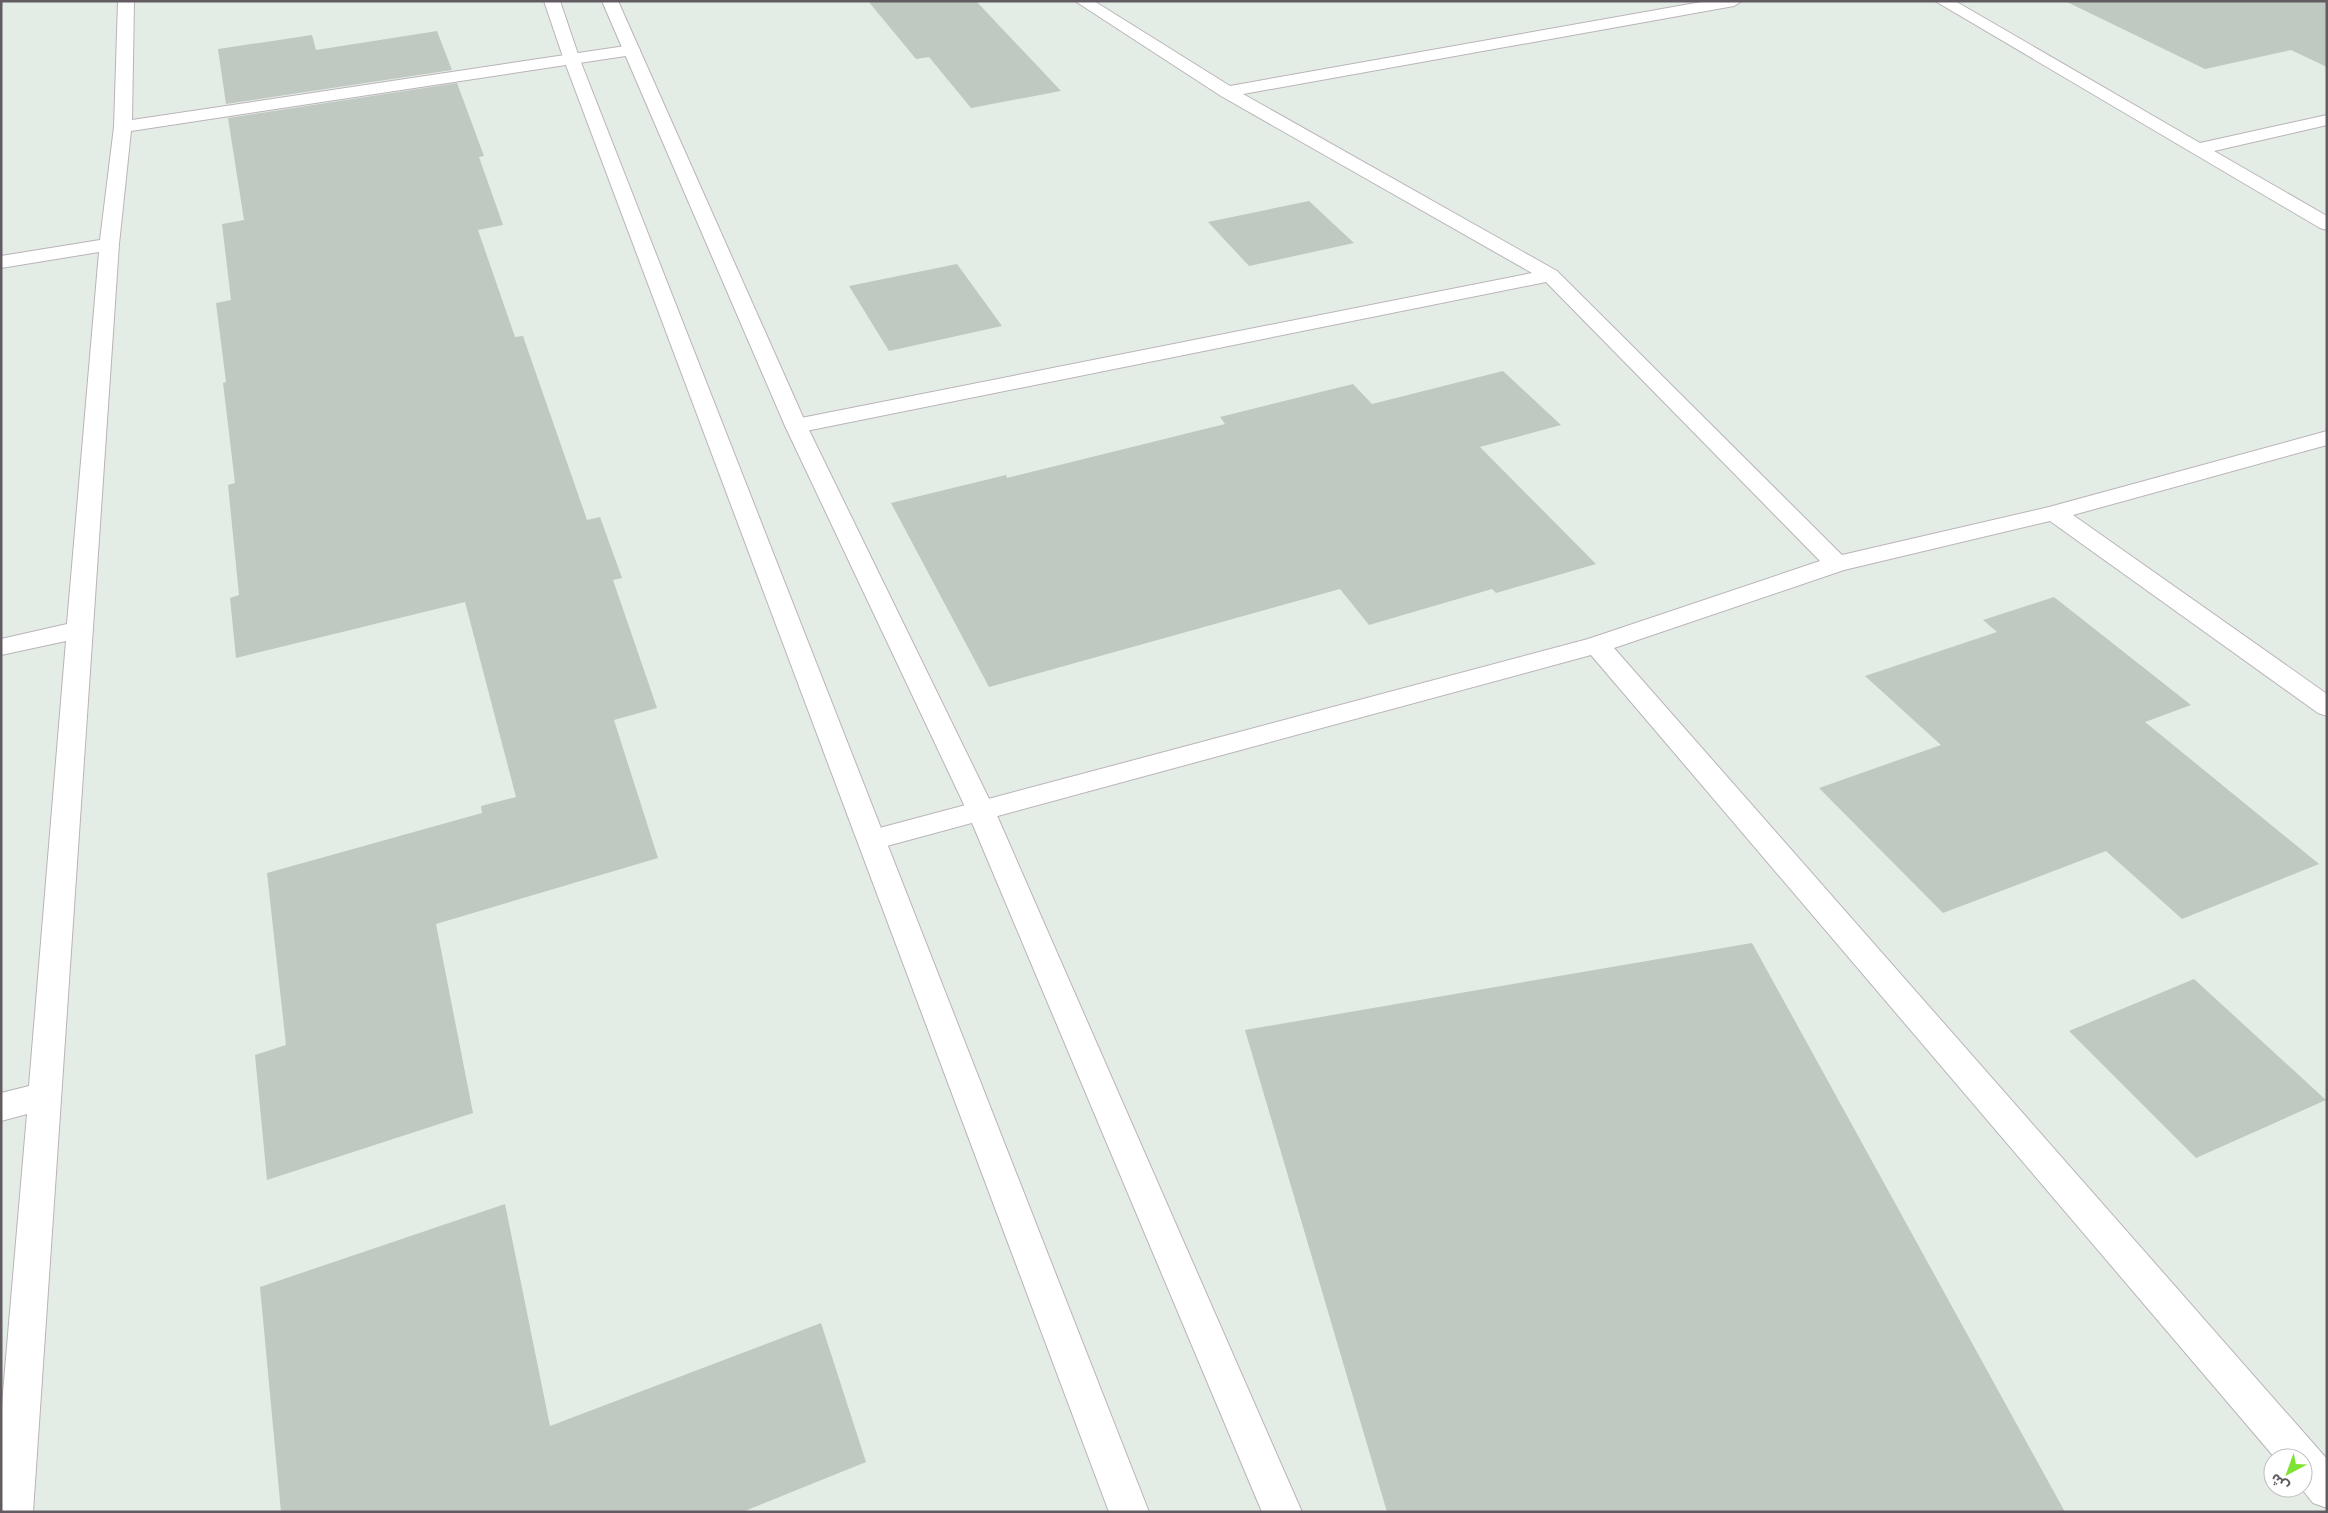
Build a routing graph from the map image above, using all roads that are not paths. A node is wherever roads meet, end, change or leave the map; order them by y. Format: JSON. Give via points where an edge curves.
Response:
{"nodes":[{"id":1,"x":126,"y":1,"type":"edge"},
{"id":2,"x":552,"y":1,"type":"edge"},
{"id":3,"x":610,"y":1,"type":"edge"},
{"id":4,"x":1083,"y":1,"type":"edge"},
{"id":5,"x":1734,"y":1,"type":"edge"},
{"id":6,"x":1943,"y":1,"type":"edge"},
{"id":7,"x":632,"y":50,"type":"junction"},
{"id":8,"x":572,"y":60,"type":"junction"},
{"id":9,"x":1227,"y":92,"type":"junction"},
{"id":10,"x":2327,"y":120,"type":"edge"},
{"id":11,"x":123,"y":127,"type":"junction"},
{"id":12,"x":2198,"y":149,"type":"junction"},
{"id":13,"x":2327,"y":224,"type":"edge"},
{"id":14,"x":108,"y":244,"type":"junction"},
{"id":15,"x":1,"y":262,"type":"edge"},
{"id":16,"x":1550,"y":275,"type":"junction"},
{"id":17,"x":796,"y":426,"type":"junction"},
{"id":18,"x":2327,"y":438,"type":"edge"},
{"id":19,"x":2054,"y":512,"type":"junction"},
{"id":20,"x":1837,"y":564,"type":"junction"},
{"id":21,"x":80,"y":630,"type":"junction"},
{"id":22,"x":1597,"y":645,"type":"junction"},
{"id":23,"x":1,"y":647,"type":"edge"},
{"id":24,"x":2327,"y":707,"type":"edge"},
{"id":25,"x":981,"y":811,"type":"junction"},
{"id":26,"x":872,"y":840,"type":"junction"},
{"id":27,"x":45,"y":1095,"type":"junction"},
{"id":28,"x":1,"y":1106,"type":"edge"},
{"id":29,"x":2291,"y":1448,"type":"edge"},
{"id":30,"x":2313,"y":1473,"type":"edge"},
{"id":31,"x":2327,"y":1489,"type":"edge"},
{"id":32,"x":13,"y":1512,"type":"edge"},
{"id":33,"x":1129,"y":1512,"type":"edge"},
{"id":34,"x":1282,"y":1512,"type":"edge"}],
"edges":[{"from":1,"to":11,"type":"street"},
{"from":2,"to":8,"type":"street"},
{"from":3,"to":7,"type":"street"},
{"from":4,"to":9,"type":"street"},
{"from":5,"to":9,"type":"street"},
{"from":6,"to":12,"type":"street"},
{"from":7,"to":8,"type":"street"},
{"from":7,"to":17,"type":"street"},
{"from":8,"to":11,"type":"street"},
{"from":8,"to":26,"type":"street"},
{"from":9,"to":16,"type":"street"},
{"from":10,"to":12,"type":"street"},
{"from":11,"to":14,"type":"street"},
{"from":12,"to":13,"type":"street"},
{"from":14,"to":15,"type":"street"},
{"from":14,"to":21,"type":"street"},
{"from":16,"to":17,"type":"street"},
{"from":16,"to":20,"type":"street"},
{"from":17,"to":25,"type":"street"},
{"from":18,"to":19,"type":"street"},
{"from":19,"to":20,"type":"street"},
{"from":19,"to":24,"type":"street"},
{"from":20,"to":22,"type":"street"},
{"from":21,"to":23,"type":"street"},
{"from":21,"to":27,"type":"street"},
{"from":22,"to":25,"type":"street"},
{"from":22,"to":29,"type":"street"},
{"from":25,"to":26,"type":"street"},
{"from":25,"to":34,"type":"street"},
{"from":26,"to":33,"type":"street"},
{"from":27,"to":28,"type":"street"},
{"from":27,"to":32,"type":"street"},
{"from":30,"to":31,"type":"street"}]}
